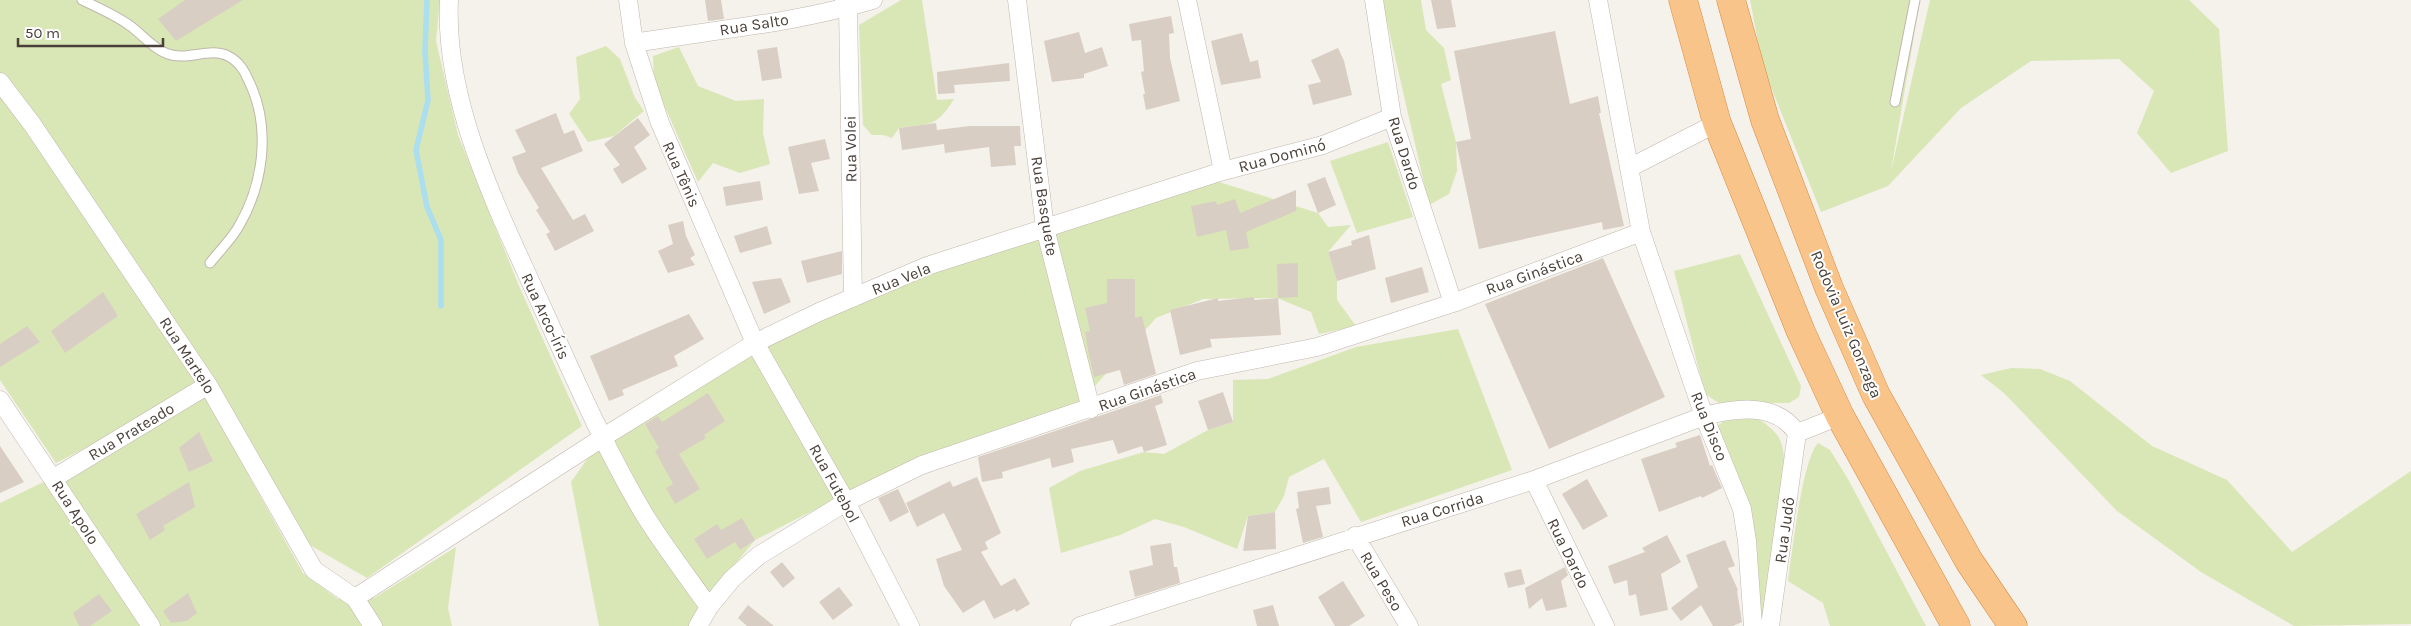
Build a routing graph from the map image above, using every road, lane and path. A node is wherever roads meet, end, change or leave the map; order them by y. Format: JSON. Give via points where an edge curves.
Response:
{"nodes":[{"id":1,"x":82,"y":0,"type":"edge"},
{"id":2,"x":449,"y":0,"type":"edge"},
{"id":3,"x":628,"y":0,"type":"edge"},
{"id":4,"x":873,"y":0,"type":"edge"},
{"id":5,"x":1017,"y":0,"type":"edge"},
{"id":6,"x":1186,"y":0,"type":"edge"},
{"id":7,"x":1374,"y":0,"type":"edge"},
{"id":8,"x":1598,"y":0,"type":"edge"},
{"id":9,"x":1683,"y":0,"type":"edge"},
{"id":10,"x":1731,"y":0,"type":"edge"},
{"id":11,"x":1915,"y":0,"type":"edge"},
{"id":12,"x":846,"y":4,"type":"edge"},
{"id":13,"x":634,"y":43,"type":"junction"},
{"id":14,"x":0,"y":82,"type":"edge"},
{"id":15,"x":1895,"y":102,"type":"dead end"},
{"id":16,"x":1392,"y":117,"type":"junction"},
{"id":17,"x":1717,"y":123,"type":"junction"},
{"id":18,"x":1629,"y":168,"type":"junction"},
{"id":19,"x":1223,"y":171,"type":"junction"},
{"id":20,"x":1045,"y":228,"type":"junction"},
{"id":21,"x":1641,"y":232,"type":"junction"},
{"id":22,"x":210,"y":263,"type":"dead end"},
{"id":23,"x":852,"y":298,"type":"junction"},
{"id":24,"x":1453,"y":303,"type":"junction"},
{"id":25,"x":755,"y":342,"type":"junction"},
{"id":26,"x":208,"y":385,"type":"junction"},
{"id":27,"x":0,"y":400,"type":"edge"},
{"id":28,"x":1091,"y":409,"type":"junction"},
{"id":29,"x":1704,"y":416,"type":"junction"},
{"id":30,"x":1840,"y":416,"type":"junction"},
{"id":31,"x":1797,"y":433,"type":"junction"},
{"id":32,"x":602,"y":438,"type":"junction"},
{"id":33,"x":54,"y":478,"type":"junction"},
{"id":34,"x":1534,"y":480,"type":"junction"},
{"id":35,"x":846,"y":502,"type":"junction"},
{"id":36,"x":1355,"y":536,"type":"junction"},
{"id":37,"x":355,"y":598,"type":"junction"},
{"id":38,"x":709,"y":607,"type":"junction"},
{"id":39,"x":151,"y":626,"type":"edge"},
{"id":40,"x":373,"y":626,"type":"edge"},
{"id":41,"x":698,"y":626,"type":"edge"},
{"id":42,"x":910,"y":626,"type":"edge"},
{"id":43,"x":1080,"y":626,"type":"edge"},
{"id":44,"x":1409,"y":626,"type":"edge"},
{"id":45,"x":1605,"y":626,"type":"edge"},
{"id":46,"x":1753,"y":626,"type":"edge"},
{"id":47,"x":1770,"y":626,"type":"edge"},
{"id":48,"x":1956,"y":626,"type":"edge"},
{"id":49,"x":2013,"y":626,"type":"edge"}],
"edges":[{"from":1,"to":22,"type":"lane","via":[[128,24],[156,49],[170,55],[227,55],[242,66],[255,95],[263,134],[259,178],[240,224]]},
{"from":2,"to":32,"type":"street","name":"Rua Arco-Íris","via":[[453,72],[496,205]]},
{"from":3,"to":13,"type":"street","name":"Rua Tênis"},
{"from":4,"to":12,"type":"street","name":"Rua Salto"},
{"from":5,"to":20,"type":"street","name":"Rua Basquete"},
{"from":6,"to":19,"type":"street","name":"Rua Dominó"},
{"from":7,"to":16,"type":"street","name":"Rua Dardo"},
{"from":8,"to":18,"type":"street","name":"Rua Disco"},
{"from":9,"to":17,"type":"highway"},
{"from":10,"to":49,"type":"highway","name":"Rodovia Luiz Gonzaga","via":[[1765,120],[1829,288],[1876,395],[1969,561]]},
{"from":11,"to":15,"type":"lane"},
{"from":12,"to":13,"type":"street","name":"Rua Salto"},
{"from":12,"to":23,"type":"street","name":"Rua Volei"},
{"from":13,"to":25,"type":"street","name":"Rua Tênis","via":[[660,123]]},
{"from":14,"to":26,"type":"street","name":"Rua Martelo","via":[[32,124]]},
{"from":16,"to":19,"type":"street","name":"Rua Dominó","via":[[1323,145]]},
{"from":16,"to":24,"type":"street","name":"Rua Dardo"},
{"from":17,"to":18,"type":"street"},
{"from":17,"to":30,"type":"highway","via":[[1772,264]]},
{"from":18,"to":21,"type":"street","name":"Rua Disco"},
{"from":19,"to":20,"type":"street","name":"Rua Vela"},
{"from":20,"to":23,"type":"street","name":"Rua Vela","via":[[927,266]]},
{"from":20,"to":28,"type":"street","name":"Rua Basquete"},
{"from":21,"to":24,"type":"street","name":"Rua Ginástica"},
{"from":21,"to":29,"type":"street","name":"Rua Disco"},
{"from":23,"to":25,"type":"street","name":"Rua Vela"},
{"from":24,"to":28,"type":"street","name":"Rua Ginástica","via":[[1316,347],[1197,371]]},
{"from":25,"to":32,"type":"street","name":"Rua Vela"},
{"from":25,"to":35,"type":"street","name":"Rua Futebol"},
{"from":26,"to":33,"type":"street","name":"Rua Prateado"},
{"from":26,"to":37,"type":"street","name":"Rua Martelo","via":[[314,570]]},
{"from":27,"to":33,"type":"street","name":"Rua Apolo"},
{"from":28,"to":35,"type":"street","name":"Rua Ginástica","via":[[946,455],[901,473]]},
{"from":29,"to":31,"type":"street","name":"Rua Corrida","via":[[1729,410],[1755,410],[1782,417]]},
{"from":29,"to":34,"type":"street","name":"Rua Corrida"},
{"from":29,"to":46,"type":"street","name":"Rua Disco","via":[[1742,509]]},
{"from":30,"to":31,"type":"street"},
{"from":30,"to":48,"type":"highway"},
{"from":31,"to":47,"type":"street","name":"Rua Judô"},
{"from":32,"to":37,"type":"street","name":"Rua Vela"},
{"from":32,"to":38,"type":"street","name":"Rua Arco-Íris","via":[[645,515]]},
{"from":33,"to":39,"type":"street","name":"Rua Apolo"},
{"from":34,"to":36,"type":"street","name":"Rua Corrida"},
{"from":34,"to":45,"type":"street","name":"Rua Dardo"},
{"from":35,"to":38,"type":"street","name":"Rua Ginástica","via":[[758,556],[732,579]]},
{"from":35,"to":42,"type":"street","name":"Rua Futebol"},
{"from":36,"to":43,"type":"street","name":"Rua Corrida"},
{"from":36,"to":44,"type":"street","name":"Rua Peso"},
{"from":37,"to":40,"type":"street","name":"Rua Martelo"},
{"from":38,"to":41,"type":"street","name":"Rua Ginástica"}]}
